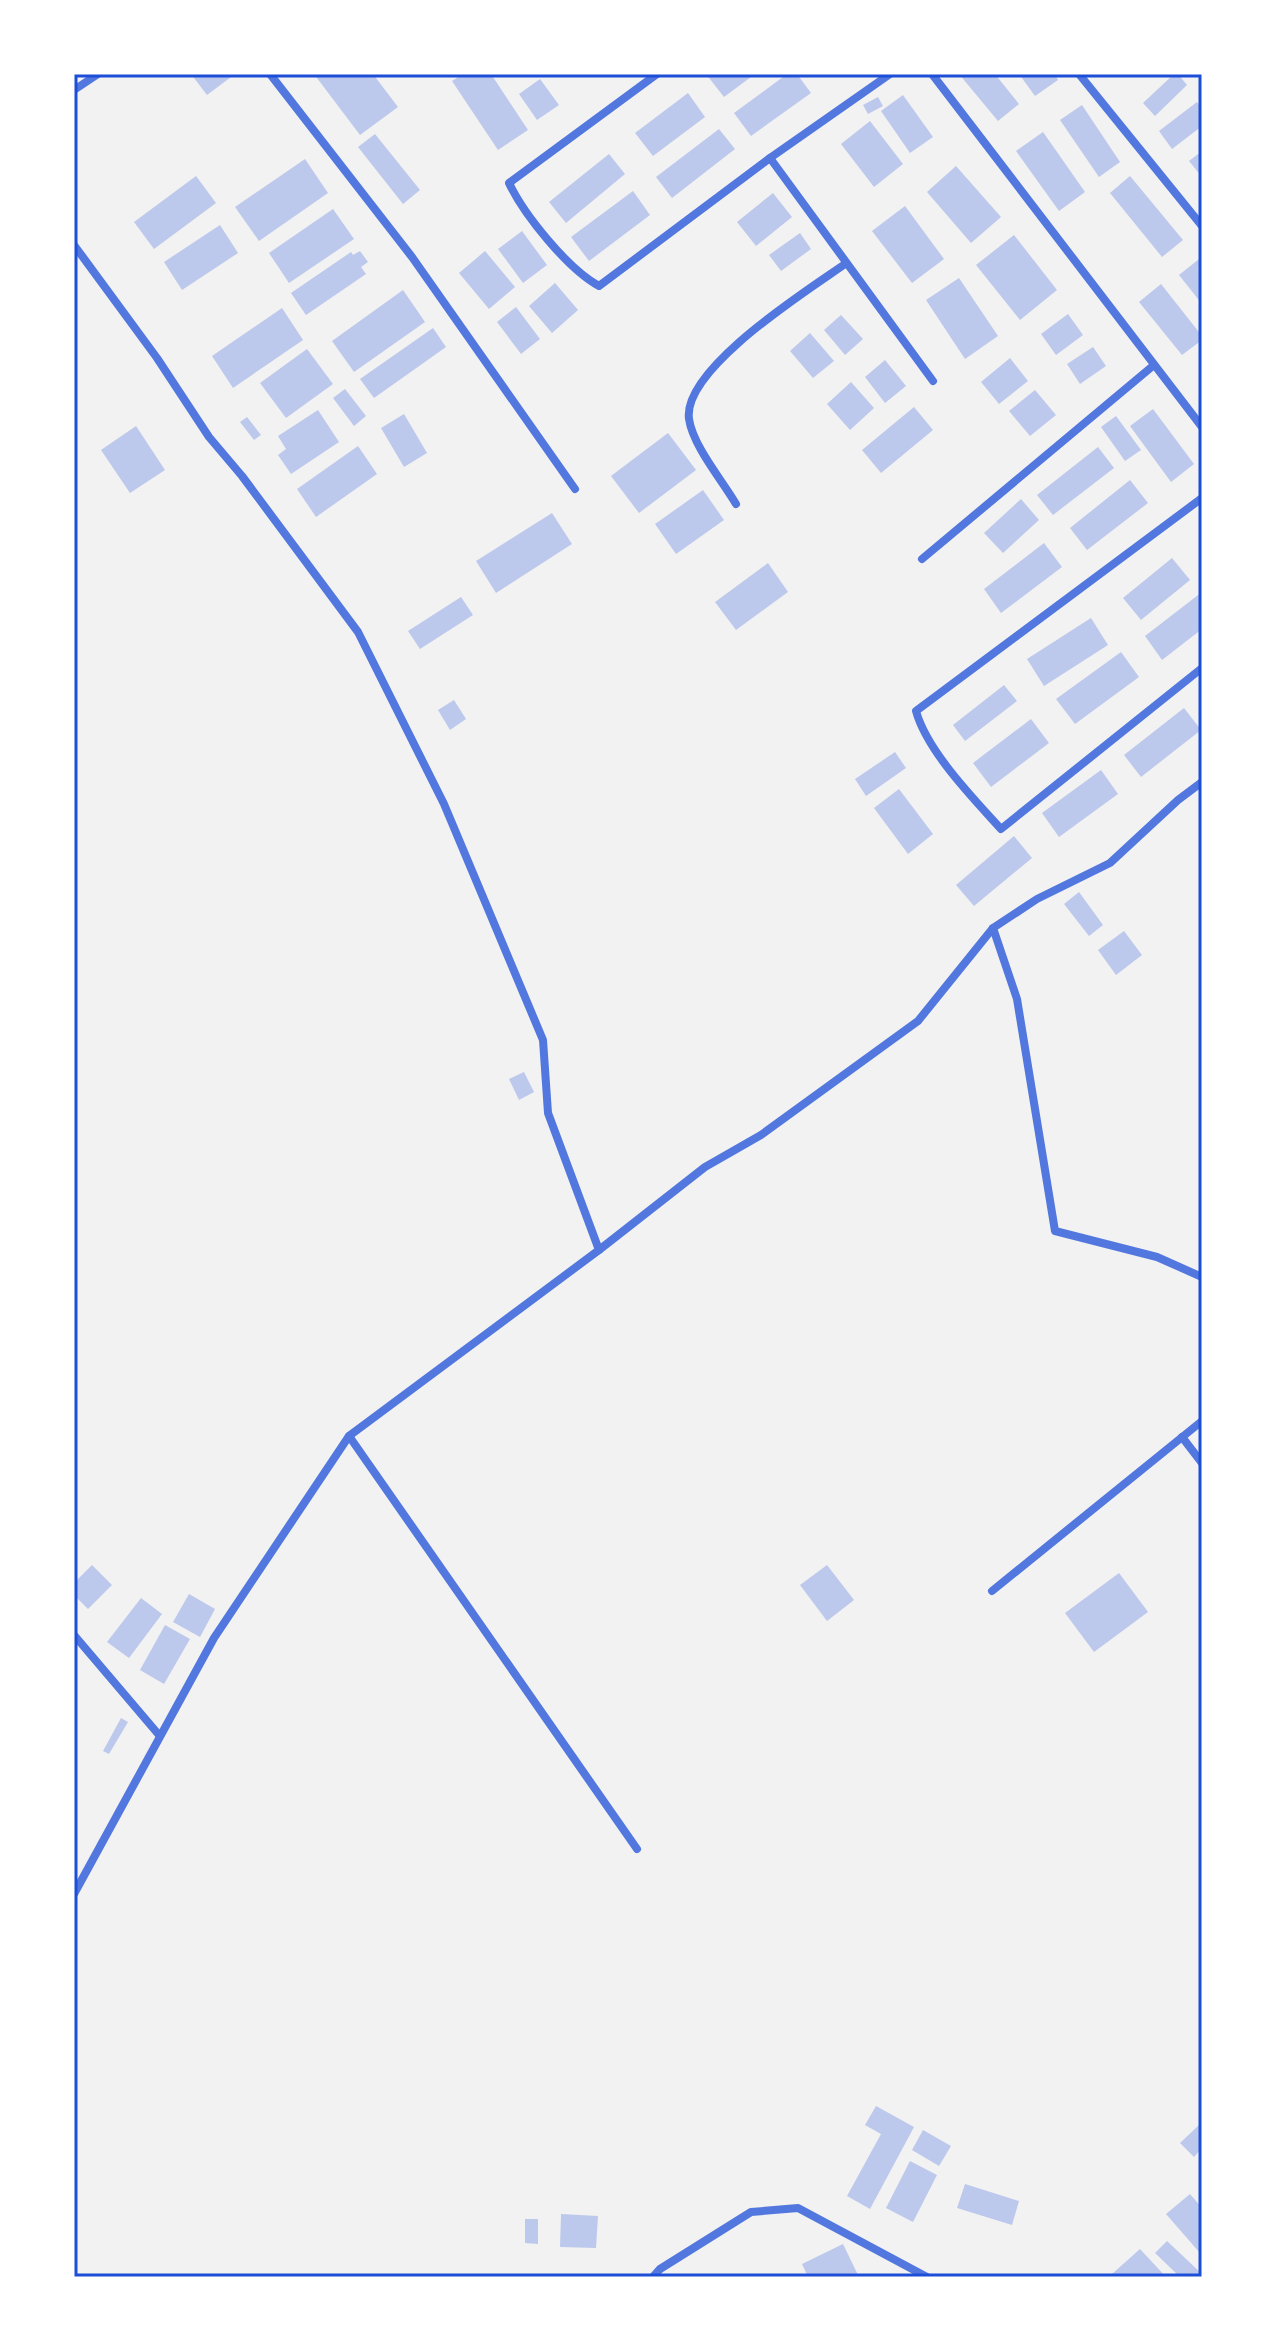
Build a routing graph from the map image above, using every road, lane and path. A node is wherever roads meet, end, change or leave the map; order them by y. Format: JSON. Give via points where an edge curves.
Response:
{"nodes":[{"id":1,"x":98,"y":74,"type":"edge"},
{"id":2,"x":270,"y":74,"type":"edge"},
{"id":3,"x":890,"y":74,"type":"edge"},
{"id":4,"x":932,"y":74,"type":"edge"},
{"id":5,"x":1079,"y":74,"type":"edge"},
{"id":6,"x":655,"y":75,"type":"edge"},
{"id":7,"x":74,"y":90,"type":"edge"},
{"id":8,"x":770,"y":158,"type":"junction"},
{"id":9,"x":1202,"y":226,"type":"edge"},
{"id":10,"x":74,"y":245,"type":"edge"},
{"id":11,"x":845,"y":264,"type":"junction"},
{"id":12,"x":1154,"y":365,"type":"junction"},
{"id":13,"x":933,"y":381,"type":"dead end"},
{"id":14,"x":1202,"y":427,"type":"edge"},
{"id":15,"x":575,"y":489,"type":"dead end"},
{"id":16,"x":1202,"y":498,"type":"edge"},
{"id":17,"x":736,"y":504,"type":"dead end"},
{"id":18,"x":922,"y":559,"type":"dead end"},
{"id":19,"x":1202,"y":668,"type":"edge"},
{"id":20,"x":1202,"y":782,"type":"edge"},
{"id":21,"x":993,"y":928,"type":"junction"},
{"id":22,"x":599,"y":1250,"type":"junction"},
{"id":23,"x":1202,"y":1277,"type":"edge"},
{"id":24,"x":1202,"y":1421,"type":"edge"},
{"id":25,"x":349,"y":1436,"type":"junction"},
{"id":26,"x":1182,"y":1437,"type":"junction"},
{"id":27,"x":1202,"y":1463,"type":"edge"},
{"id":28,"x":992,"y":1591,"type":"dead end"},
{"id":29,"x":74,"y":1635,"type":"edge"},
{"id":30,"x":159,"y":1735,"type":"junction"},
{"id":31,"x":637,"y":1849,"type":"dead end"},
{"id":32,"x":74,"y":1894,"type":"edge"},
{"id":33,"x":653,"y":2277,"type":"edge"},
{"id":34,"x":927,"y":2277,"type":"edge"}],
"edges":[{"from":1,"to":7,"type":"street"},
{"from":2,"to":15,"type":"street","via":[[412,257]]},
{"from":3,"to":8,"type":"street"},
{"from":4,"to":12,"type":"street"},
{"from":5,"to":9,"type":"street"},
{"from":6,"to":8,"type":"street","via":[[509,183],[518,202],[581,276],[599,286]]},
{"from":8,"to":11,"type":"street"},
{"from":10,"to":22,"type":"street","via":[[209,437],[358,632],[444,804],[543,1040],[548,1113]]},
{"from":11,"to":13,"type":"street"},
{"from":11,"to":17,"type":"street","via":[[729,352],[693,395],[689,420],[695,437]]},
{"from":12,"to":14,"type":"street"},
{"from":12,"to":18,"type":"street"},
{"from":16,"to":19,"type":"street","via":[[916,711],[921,729],[1001,829]]},
{"from":20,"to":21,"type":"street","via":[[1110,863]]},
{"from":21,"to":22,"type":"street","via":[[918,1021],[761,1135],[705,1167]]},
{"from":21,"to":23,"type":"street","via":[[1017,999],[1055,1231],[1157,1257]]},
{"from":22,"to":25,"type":"street"},
{"from":24,"to":26,"type":"street"},
{"from":25,"to":30,"type":"street","via":[[214,1638]]},
{"from":25,"to":31,"type":"street"},
{"from":26,"to":27,"type":"street"},
{"from":26,"to":28,"type":"street"},
{"from":29,"to":30,"type":"street"},
{"from":30,"to":32,"type":"street"},
{"from":33,"to":34,"type":"street","via":[[751,2212],[798,2208]]}]}
